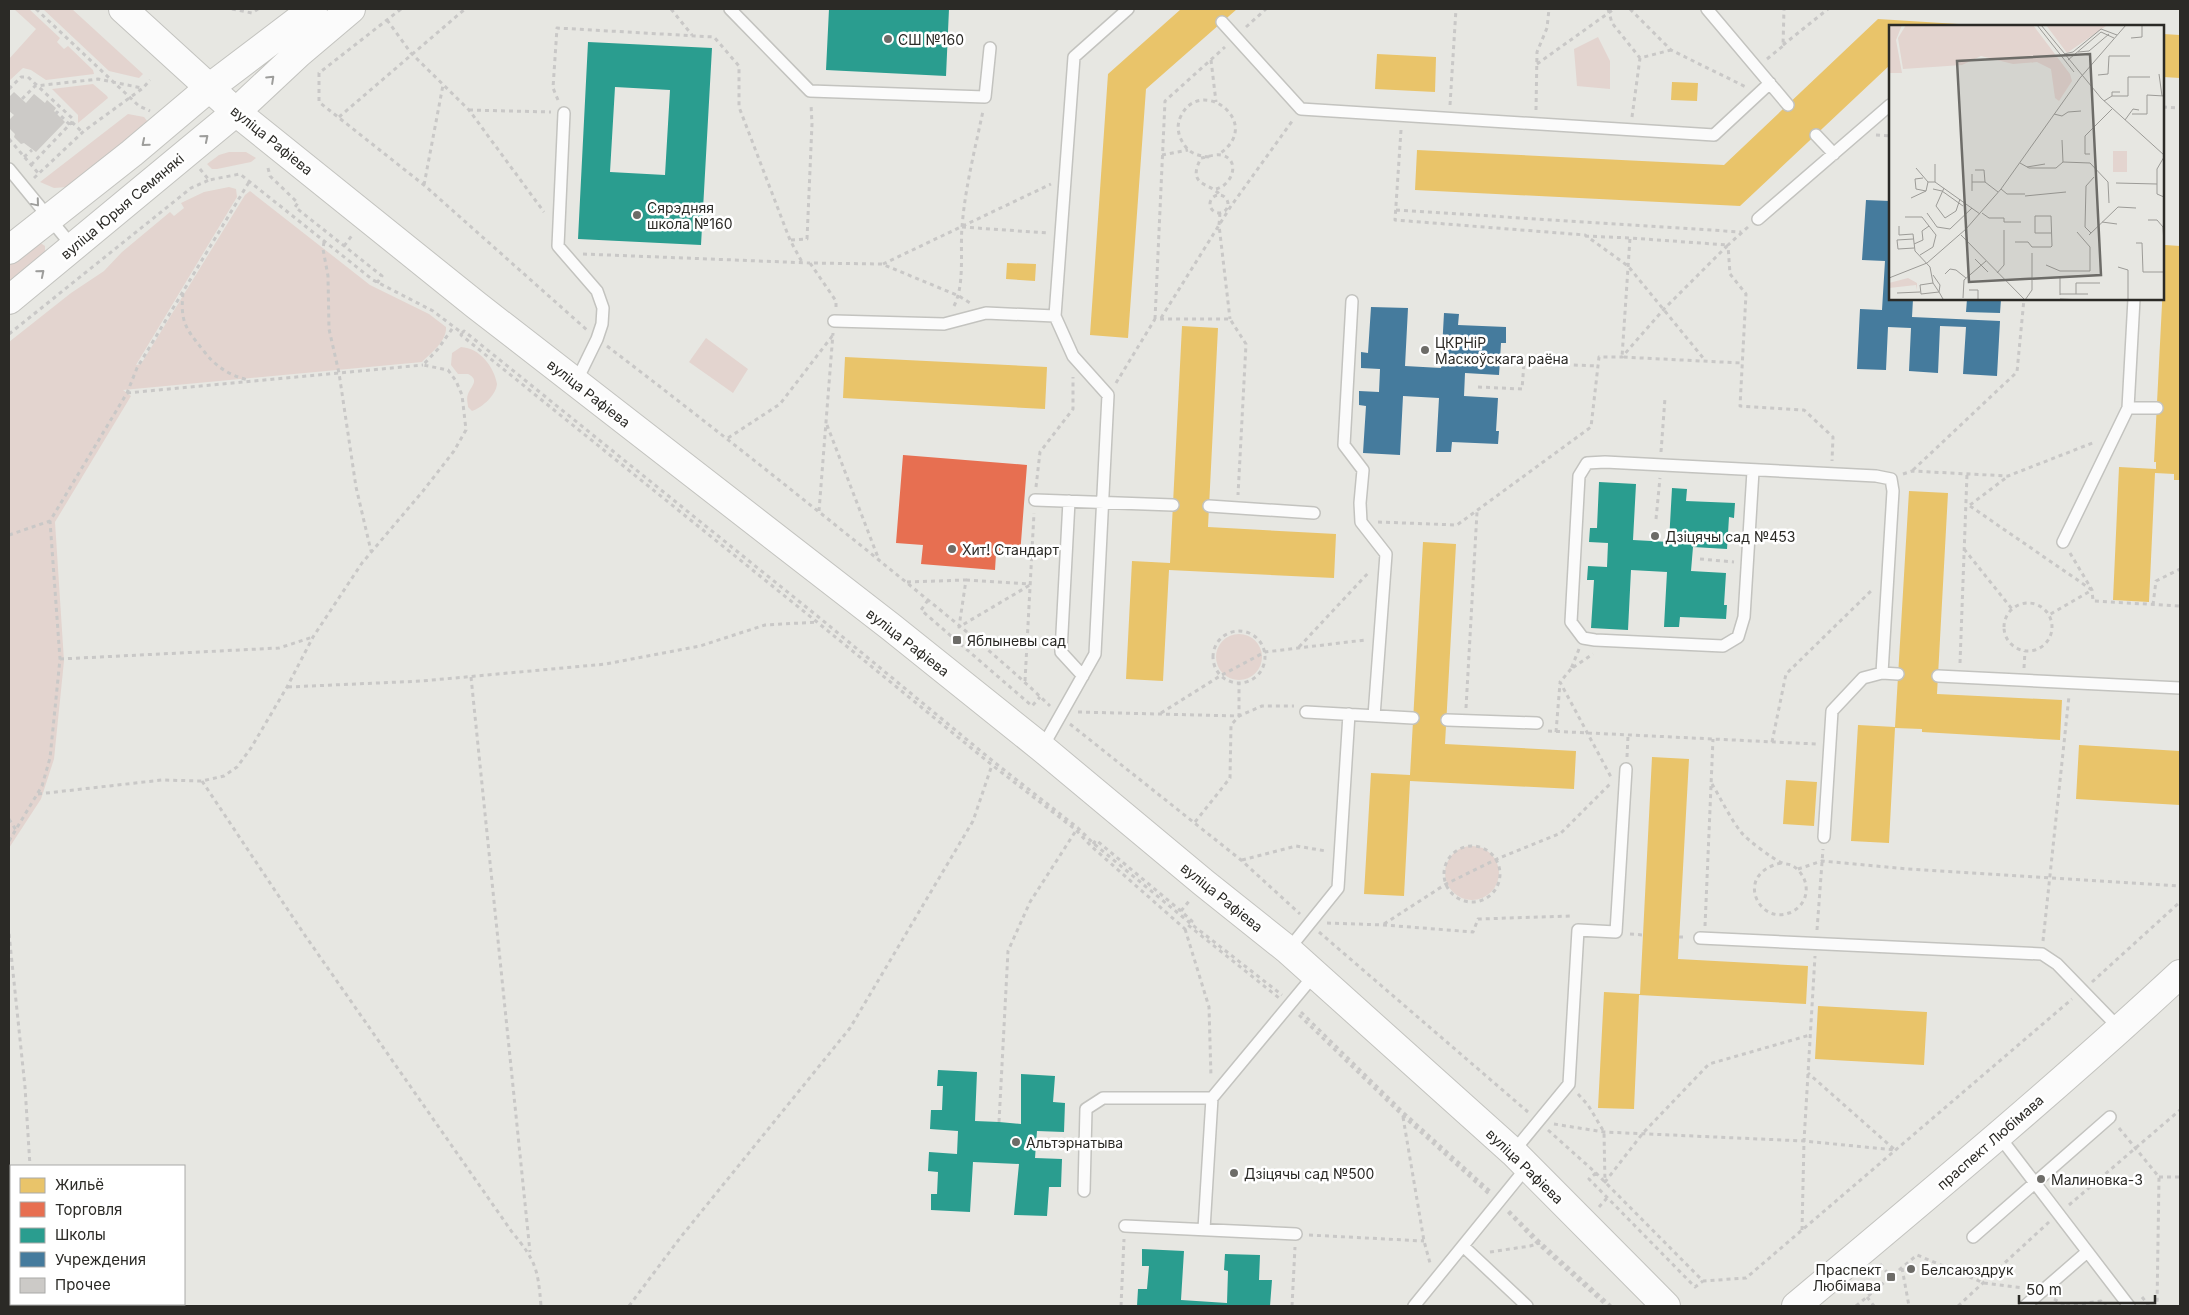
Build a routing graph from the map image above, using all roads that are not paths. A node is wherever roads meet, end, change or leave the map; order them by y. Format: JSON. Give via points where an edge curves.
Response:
{"nodes":[{"id":1,"x":123,"y":9,"type":"edge"},
{"id":2,"x":313,"y":9,"type":"edge"},
{"id":3,"x":352,"y":9,"type":"edge"},
{"id":4,"x":730,"y":9,"type":"edge"},
{"id":5,"x":1128,"y":9,"type":"edge"},
{"id":6,"x":1707,"y":9,"type":"edge"},
{"id":7,"x":1222,"y":22,"type":"dead end"},
{"id":8,"x":990,"y":48,"type":"dead end"},
{"id":9,"x":1770,"y":83,"type":"junction"},
{"id":10,"x":209,"y":88,"type":"junction"},
{"id":11,"x":1788,"y":105,"type":"dead end"},
{"id":12,"x":1889,"y":106,"type":"edge"},
{"id":13,"x":236,"y":112,"type":"junction"},
{"id":14,"x":564,"y":113,"type":"road end"},
{"id":15,"x":1816,"y":135,"type":"dead end"},
{"id":16,"x":1834,"y":154,"type":"junction"},
{"id":17,"x":9,"y":169,"type":"edge"},
{"id":18,"x":49,"y":218,"type":"junction"},
{"id":19,"x":1758,"y":219,"type":"road end"},
{"id":20,"x":73,"y":247,"type":"junction"},
{"id":21,"x":9,"y":250,"type":"edge"},
{"id":22,"x":9,"y":300,"type":"edge"},
{"id":23,"x":2134,"y":300,"type":"edge"},
{"id":24,"x":1352,"y":301,"type":"dead end"},
{"id":25,"x":1055,"y":316,"type":"junction"},
{"id":26,"x":834,"y":321,"type":"road end"},
{"id":27,"x":576,"y":382,"type":"junction"},
{"id":28,"x":2128,"y":408,"type":"junction"},
{"id":29,"x":2157,"y":408,"type":"dead end"},
{"id":30,"x":1753,"y":471,"type":"junction"},
{"id":31,"x":1035,"y":500,"type":"dead end"},
{"id":32,"x":1069,"y":501,"type":"junction"},
{"id":33,"x":1103,"y":502,"type":"junction"},
{"id":34,"x":1173,"y":505,"type":"dead end"},
{"id":35,"x":1209,"y":506,"type":"dead end"},
{"id":36,"x":1314,"y":513,"type":"dead end"},
{"id":37,"x":2063,"y":542,"type":"road end"},
{"id":38,"x":1882,"y":673,"type":"junction"},
{"id":39,"x":1898,"y":674,"type":"dead end"},
{"id":40,"x":1083,"y":676,"type":"junction"},
{"id":41,"x":1938,"y":676,"type":"dead end"},
{"id":42,"x":2180,"y":688,"type":"edge"},
{"id":43,"x":1303,"y":709,"type":"road end"},
{"id":44,"x":1349,"y":714,"type":"junction"},
{"id":45,"x":1374,"y":716,"type":"junction"},
{"id":46,"x":1413,"y":718,"type":"dead end"},
{"id":47,"x":1447,"y":720,"type":"dead end"},
{"id":48,"x":1537,"y":723,"type":"road end"},
{"id":49,"x":1042,"y":748,"type":"junction"},
{"id":50,"x":1626,"y":769,"type":"road end"},
{"id":51,"x":1824,"y":837,"type":"road end"},
{"id":52,"x":1702,"y":938,"type":"road end"},
{"id":53,"x":1288,"y":950,"type":"junction"},
{"id":54,"x":1315,"y":974,"type":"junction"},
{"id":55,"x":2180,"y":974,"type":"edge"},
{"id":56,"x":2120,"y":1029,"type":"junction"},
{"id":57,"x":1212,"y":1098,"type":"junction"},
{"id":58,"x":2110,"y":1117,"type":"road end"},
{"id":59,"x":1998,"y":1136,"type":"junction"},
{"id":60,"x":1520,"y":1159,"type":"junction"},
{"id":61,"x":2035,"y":1184,"type":"junction"},
{"id":62,"x":1084,"y":1190,"type":"dead end"},
{"id":63,"x":1125,"y":1226,"type":"road end"},
{"id":64,"x":1204,"y":1229,"type":"junction"},
{"id":65,"x":1296,"y":1234,"type":"road end"},
{"id":66,"x":1973,"y":1238,"type":"dead end"},
{"id":67,"x":1463,"y":1246,"type":"junction"},
{"id":68,"x":2087,"y":1252,"type":"junction"},
{"id":69,"x":1414,"y":1306,"type":"edge"},
{"id":70,"x":1527,"y":1306,"type":"edge"},
{"id":71,"x":1666,"y":1306,"type":"edge"},
{"id":72,"x":1796,"y":1306,"type":"edge"},
{"id":73,"x":2025,"y":1306,"type":"edge"},
{"id":74,"x":2129,"y":1306,"type":"edge"}],
"edges":[{"from":1,"to":10,"type":"main road","name":"вуліца Рафіева"},
{"from":2,"to":10,"type":"main road"},
{"from":13,"to":3,"type":"main road","name":"вуліца Юрыя Семянякі","one_way":true},
{"from":4,"to":8,"type":"lane","via":[[810,91],[985,97]]},
{"from":5,"to":25,"type":"lane","via":[[1074,57]]},
{"from":6,"to":9,"type":"lane"},
{"from":7,"to":9,"type":"lane","via":[[1301,108],[1714,135]]},
{"from":9,"to":11,"type":"lane"},
{"from":10,"to":13,"type":"main road","name":"вуліца Рафіева"},
{"from":10,"to":18,"type":"main road","one_way":true,"via":[[132,154]]},
{"from":12,"to":16,"type":"lane"},
{"from":20,"to":13,"type":"main road","name":"вуліца Юрыя Семянякі","one_way":true},
{"from":13,"to":27,"type":"main road","name":"вуліца Рафіева"},
{"from":14,"to":27,"type":"lane","via":[[558,246],[598,291],[603,308],[597,339]]},
{"from":15,"to":16,"type":"lane"},
{"from":16,"to":19,"type":"lane"},
{"from":17,"to":18,"type":"lane","one_way":true},
{"from":18,"to":20,"type":"lane"},
{"from":18,"to":21,"type":"main road"},
{"from":22,"to":20,"type":"main road","name":"вуліца Юрыя Семянякі","one_way":true},
{"from":23,"to":28,"type":"lane"},
{"from":24,"to":45,"type":"lane","via":[[1344,445],[1364,470],[1361,522],[1386,554]]},
{"from":25,"to":26,"type":"lane","via":[[986,313],[944,324]]},
{"from":25,"to":33,"type":"lane","via":[[1073,356],[1108,395]]},
{"from":27,"to":49,"type":"main road","name":"вуліца Рафіева"},
{"from":28,"to":29,"type":"lane"},
{"from":28,"to":37,"type":"lane"},
{"from":30,"to":30,"type":"lane","via":[[1605,462],[1587,464],[1579,476],[1571,622],[1584,638],[1723,646],[1738,637],[1742,624]]},
{"from":30,"to":38,"type":"lane","via":[[1891,479],[1893,491]]},
{"from":31,"to":32,"type":"lane"},
{"from":32,"to":33,"type":"lane"},
{"from":32,"to":40,"type":"lane","via":[[1061,652]]},
{"from":33,"to":34,"type":"lane"},
{"from":33,"to":40,"type":"lane","via":[[1095,654]]},
{"from":35,"to":36,"type":"lane"},
{"from":38,"to":39,"type":"lane"},
{"from":38,"to":51,"type":"lane","via":[[1863,678],[1832,711]]},
{"from":40,"to":49,"type":"lane"},
{"from":41,"to":42,"type":"lane"},
{"from":43,"to":44,"type":"lane"},
{"from":44,"to":45,"type":"lane"},
{"from":44,"to":53,"type":"lane","via":[[1338,888]]},
{"from":45,"to":46,"type":"lane"},
{"from":47,"to":48,"type":"lane"},
{"from":49,"to":53,"type":"main road","name":"вуліца Рафіева"},
{"from":50,"to":60,"type":"lane","via":[[1616,932],[1578,930],[1569,1084],[1538,1121]]},
{"from":52,"to":56,"type":"lane","via":[[2042,954],[2057,964]]},
{"from":53,"to":54,"type":"main road","name":"вуліца Рафіева"},
{"from":54,"to":57,"type":"lane"},
{"from":54,"to":60,"type":"main road","name":"вуліца Рафіева"},
{"from":55,"to":56,"type":"main road","name":"праспект Любімава"},
{"from":56,"to":59,"type":"main road","name":"праспект Любімава"},
{"from":57,"to":62,"type":"lane","via":[[1103,1098],[1092,1103],[1086,1109]]},
{"from":57,"to":64,"type":"lane"},
{"from":58,"to":61,"type":"lane"},
{"from":59,"to":61,"type":"lane"},
{"from":59,"to":72,"type":"main road","name":"праспект Любімава"},
{"from":60,"to":67,"type":"lane","via":[[1499,1201]]},
{"from":60,"to":71,"type":"main road","name":"вуліца Рафіева"},
{"from":61,"to":66,"type":"lane"},
{"from":61,"to":68,"type":"lane"},
{"from":63,"to":64,"type":"lane"},
{"from":64,"to":65,"type":"lane"},
{"from":67,"to":69,"type":"lane"},
{"from":67,"to":70,"type":"lane"},
{"from":68,"to":73,"type":"lane"},
{"from":68,"to":74,"type":"lane"}]}
